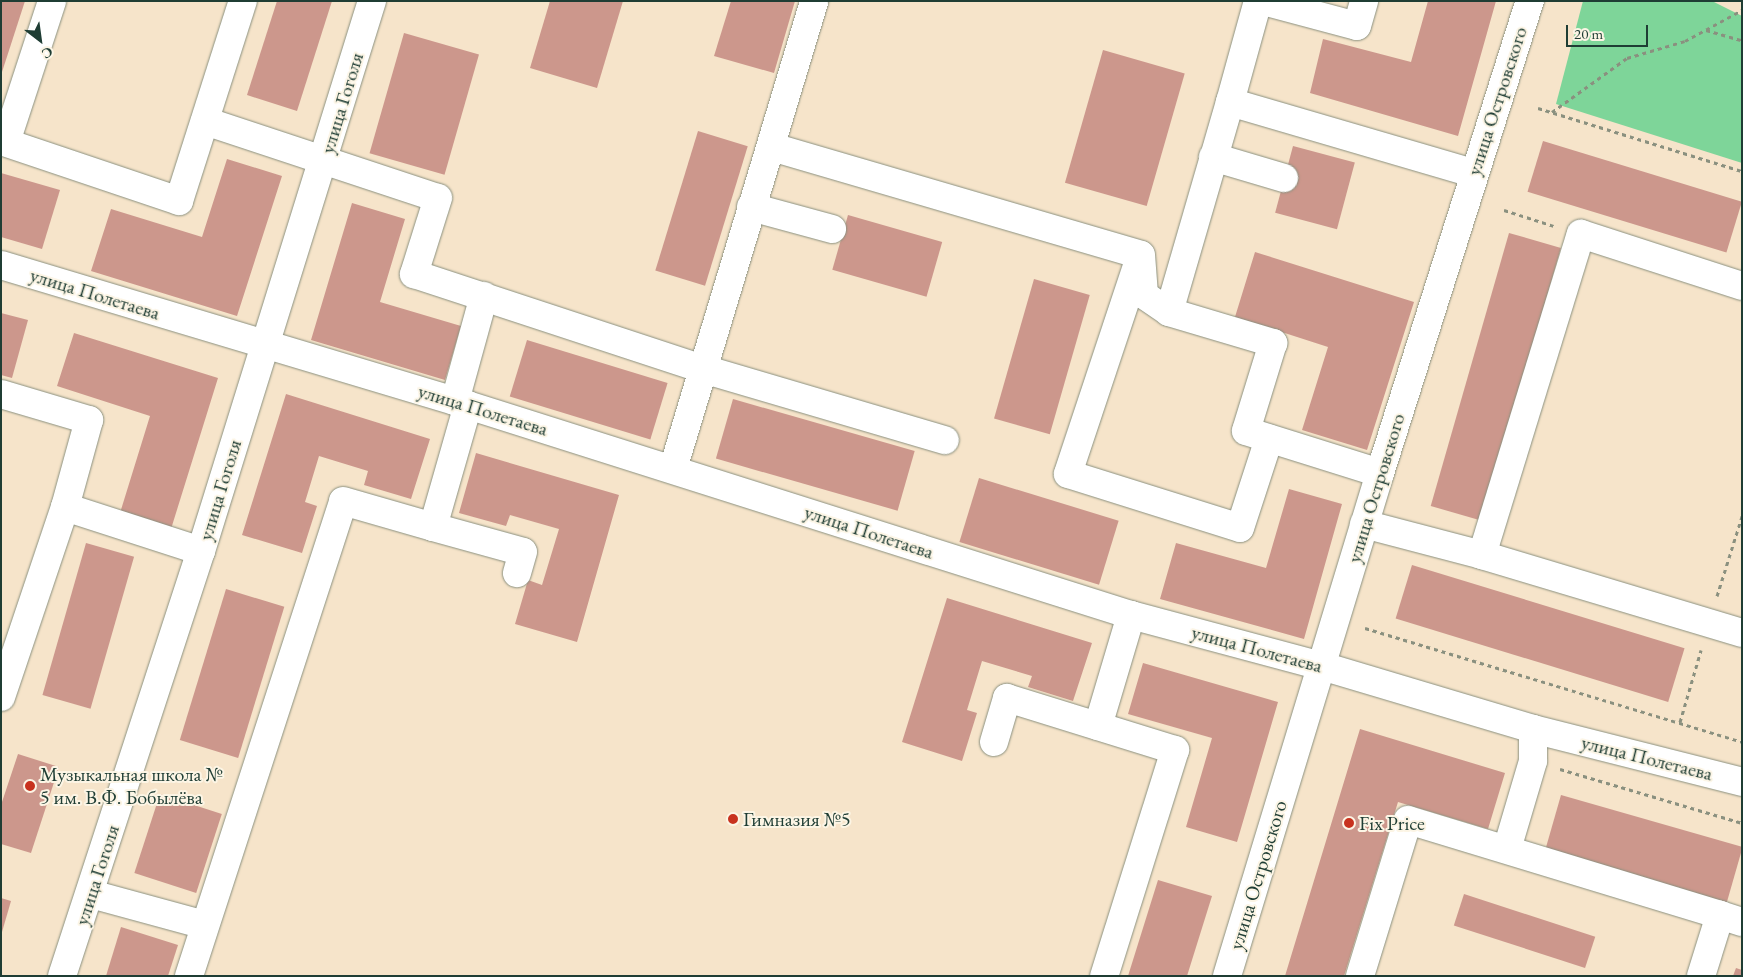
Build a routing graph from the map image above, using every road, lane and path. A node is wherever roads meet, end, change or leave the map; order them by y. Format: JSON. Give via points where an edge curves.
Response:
{"nodes":[{"id":1,"x":52,"y":1,"type":"edge"},
{"id":2,"x":243,"y":1,"type":"edge"},
{"id":3,"x":372,"y":1,"type":"edge"},
{"id":4,"x":814,"y":1,"type":"edge"},
{"id":5,"x":1258,"y":1,"type":"edge"},
{"id":6,"x":1263,"y":1,"type":"edge"},
{"id":7,"x":1364,"y":1,"type":"edge"},
{"id":8,"x":1530,"y":1,"type":"edge"},
{"id":9,"x":1742,"y":10,"type":"edge"},
{"id":10,"x":1706,"y":30,"type":"junction"},
{"id":11,"x":1742,"y":40,"type":"edge"},
{"id":12,"x":1230,"y":102,"type":"junction"},
{"id":13,"x":1538,"y":108,"type":"dead end"},
{"id":14,"x":1552,"y":112,"type":"junction"},
{"id":15,"x":205,"y":121,"type":"junction"},
{"id":16,"x":4,"y":142,"type":"edge"},
{"id":17,"x":772,"y":147,"type":"junction"},
{"id":18,"x":1214,"y":157,"type":"junction"},
{"id":19,"x":324,"y":162,"type":"junction"},
{"id":20,"x":1742,"y":171,"type":"edge"},
{"id":21,"x":1473,"y":173,"type":"junction"},
{"id":22,"x":1284,"y":178,"type":"dead end"},
{"id":23,"x":751,"y":207,"type":"junction"},
{"id":24,"x":1504,"y":210,"type":"dead end"},
{"id":25,"x":832,"y":229,"type":"dead end"},
{"id":26,"x":1581,"y":234,"type":"junction"},
{"id":27,"x":1141,"y":255,"type":"junction"},
{"id":28,"x":1,"y":265,"type":"edge"},
{"id":29,"x":1742,"y":286,"type":"edge"},
{"id":30,"x":484,"y":296,"type":"junction"},
{"id":31,"x":1169,"y":312,"type":"junction"},
{"id":32,"x":265,"y":346,"type":"junction"},
{"id":33,"x":703,"y":369,"type":"junction"},
{"id":34,"x":1,"y":394,"type":"edge"},
{"id":35,"x":462,"y":403,"type":"junction"},
{"id":36,"x":1269,"y":439,"type":"junction"},
{"id":37,"x":945,"y":440,"type":"dead end"},
{"id":38,"x":673,"y":469,"type":"junction"},
{"id":39,"x":1380,"y":473,"type":"junction"},
{"id":40,"x":65,"y":507,"type":"junction"},
{"id":41,"x":1364,"y":524,"type":"junction"},
{"id":42,"x":433,"y":527,"type":"junction"},
{"id":43,"x":201,"y":551,"type":"junction"},
{"id":44,"x":1482,"y":555,"type":"junction"},
{"id":45,"x":517,"y":573,"type":"dead end"},
{"id":46,"x":1131,"y":615,"type":"junction"},
{"id":47,"x":1365,"y":628,"type":"dead end"},
{"id":48,"x":1742,"y":633,"type":"edge"},
{"id":49,"x":1322,"y":666,"type":"junction"},
{"id":50,"x":4,"y":680,"type":"edge"},
{"id":51,"x":1098,"y":726,"type":"junction"},
{"id":52,"x":1533,"y":729,"type":"junction"},
{"id":53,"x":994,"y":742,"type":"dead end"},
{"id":54,"x":1742,"y":742,"type":"edge"},
{"id":55,"x":1533,"y":761,"type":"junction"},
{"id":56,"x":1742,"y":782,"type":"edge"},
{"id":57,"x":1742,"y":823,"type":"edge"},
{"id":58,"x":1507,"y":849,"type":"junction"},
{"id":59,"x":91,"y":894,"type":"junction"},
{"id":60,"x":1731,"y":919,"type":"edge"},
{"id":61,"x":205,"y":925,"type":"junction"},
{"id":62,"x":62,"y":976,"type":"edge"},
{"id":63,"x":189,"y":976,"type":"edge"},
{"id":64,"x":1104,"y":976,"type":"edge"},
{"id":65,"x":1227,"y":976,"type":"edge"},
{"id":66,"x":1360,"y":976,"type":"edge"},
{"id":67,"x":1701,"y":976,"type":"edge"}],
"edges":[{"from":1,"to":16,"type":"street"},
{"from":2,"to":15,"type":"street"},
{"from":3,"to":19,"type":"street","name":"улица Гоголя"},
{"from":4,"to":17,"type":"street"},
{"from":5,"to":12,"type":"street"},
{"from":6,"to":7,"type":"street","via":[[1357,26]]},
{"from":8,"to":21,"type":"street","name":"улица Островского"},
{"from":9,"to":10,"type":"path"},
{"from":10,"to":11,"type":"path"},
{"from":10,"to":14,"type":"path","via":[[1684,41],[1627,58]]},
{"from":12,"to":18,"type":"street"},
{"from":12,"to":21,"type":"street"},
{"from":13,"to":14,"type":"path"},
{"from":14,"to":20,"type":"path"},
{"from":15,"to":16,"type":"street","via":[[179,201]]},
{"from":15,"to":19,"type":"street"},
{"from":17,"to":23,"type":"street"},
{"from":17,"to":27,"type":"street"},
{"from":18,"to":22,"type":"street"},
{"from":18,"to":31,"type":"street"},
{"from":19,"to":30,"type":"street","via":[[438,198],[414,274]]},
{"from":19,"to":32,"type":"street","name":"улица Гоголя"},
{"from":21,"to":39,"type":"street","name":"улица Островского"},
{"from":23,"to":25,"type":"street"},
{"from":23,"to":33,"type":"street"},
{"from":24,"to":26,"type":"path"},
{"from":26,"to":29,"type":"street"},
{"from":26,"to":44,"type":"street"},
{"from":27,"to":31,"type":"street","via":[[1144,296]]},
{"from":27,"to":36,"type":"street","via":[[1068,474],[1240,528]]},
{"from":28,"to":32,"type":"street","name":"улица Полетаева"},
{"from":30,"to":33,"type":"street"},
{"from":30,"to":35,"type":"street"},
{"from":31,"to":36,"type":"street","via":[[1273,344],[1246,431]]},
{"from":32,"to":35,"type":"street","name":"улица Полетаева"},
{"from":32,"to":43,"type":"street","name":"улица Гоголя"},
{"from":33,"to":37,"type":"street"},
{"from":33,"to":38,"type":"street"},
{"from":34,"to":40,"type":"street","via":[[90,420]]},
{"from":35,"to":38,"type":"street","name":"улица Полетаева"},
{"from":35,"to":42,"type":"street"},
{"from":36,"to":39,"type":"street"},
{"from":38,"to":46,"type":"street","name":"улица Полетаева"},
{"from":39,"to":41,"type":"street","name":"улица Островского"},
{"from":40,"to":43,"type":"street"},
{"from":40,"to":50,"type":"street"},
{"from":41,"to":44,"type":"street"},
{"from":41,"to":49,"type":"street","name":"улица Островского"},
{"from":42,"to":45,"type":"street","via":[[523,552]]},
{"from":42,"to":61,"type":"street","via":[[343,501]]},
{"from":43,"to":59,"type":"street","name":"улица Гоголя"},
{"from":44,"to":48,"type":"street"},
{"from":46,"to":49,"type":"street","name":"улица Полетаева"},
{"from":46,"to":51,"type":"street"},
{"from":47,"to":54,"type":"path"},
{"from":49,"to":52,"type":"street","name":"улица Полетаева"},
{"from":49,"to":65,"type":"street","name":"улица Островского"},
{"from":51,"to":53,"type":"street","via":[[1007,698]]},
{"from":51,"to":64,"type":"street","via":[[1175,750]]},
{"from":52,"to":55,"type":"street"},
{"from":52,"to":56,"type":"street","name":"улица Полетаева"},
{"from":55,"to":57,"type":"path"},
{"from":55,"to":58,"type":"street"},
{"from":58,"to":60,"type":"street"},
{"from":58,"to":66,"type":"street","via":[[1408,820]]},
{"from":59,"to":61,"type":"street"},
{"from":59,"to":62,"type":"street","name":"улица Гоголя"},
{"from":60,"to":67,"type":"street"},
{"from":61,"to":63,"type":"street"}]}
